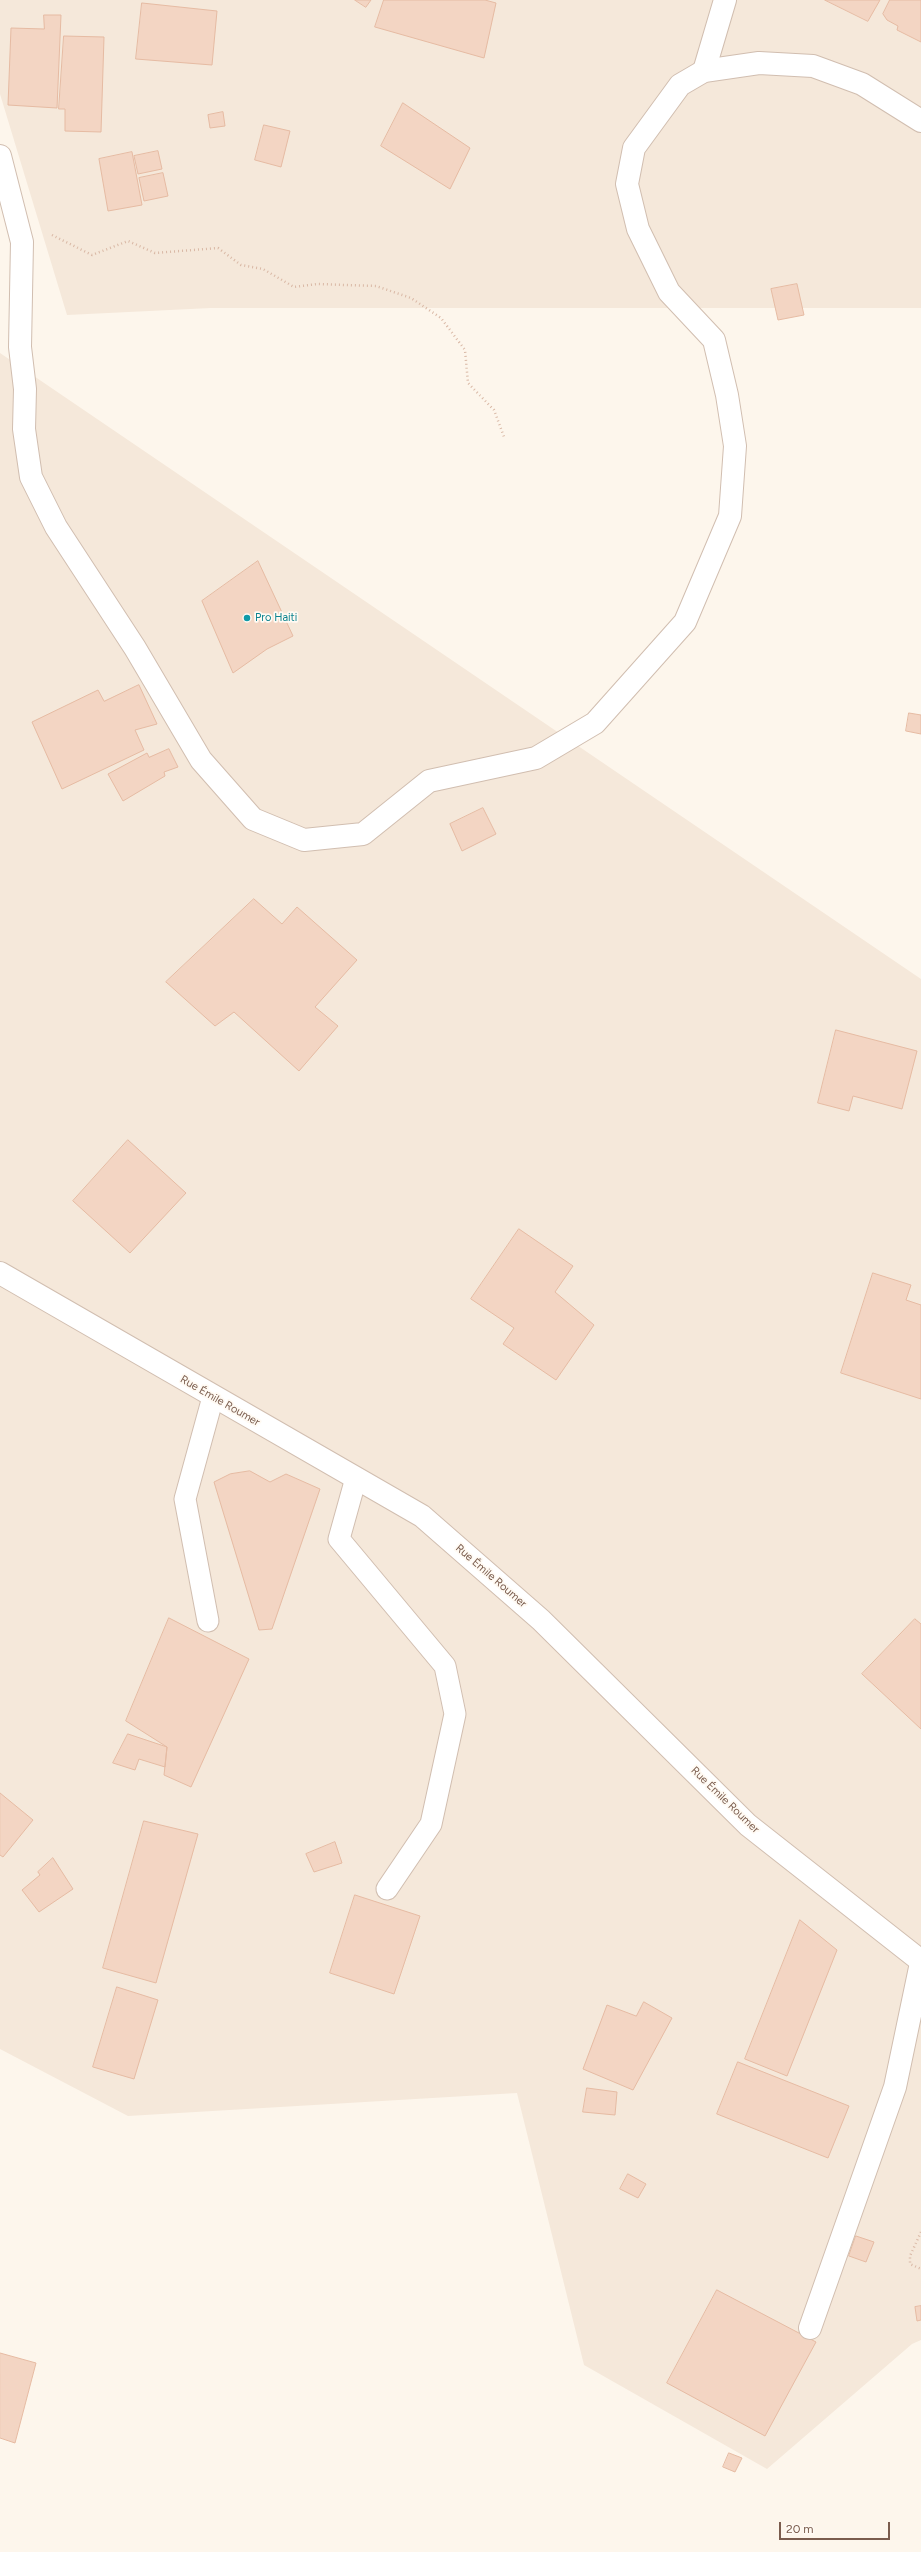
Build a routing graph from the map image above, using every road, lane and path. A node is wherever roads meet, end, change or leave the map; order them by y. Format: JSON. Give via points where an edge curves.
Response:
{"nodes":[{"id":1,"x":725,"y":0,"type":"edge"},
{"id":2,"x":704,"y":71,"type":"junction"},
{"id":3,"x":921,"y":121,"type":"edge"},
{"id":4,"x":0,"y":156,"type":"edge"},
{"id":5,"x":16,"y":216,"type":"junction"},
{"id":6,"x":504,"y":437,"type":"dead end"},
{"id":7,"x":0,"y":1273,"type":"edge"},
{"id":8,"x":213,"y":1397,"type":"junction"},
{"id":9,"x":356,"y":1478,"type":"junction"},
{"id":10,"x":208,"y":1621,"type":"dead end"},
{"id":11,"x":387,"y":1889,"type":"dead end"},
{"id":12,"x":921,"y":1962,"type":"edge"},
{"id":13,"x":921,"y":2232,"type":"edge"},
{"id":14,"x":921,"y":2269,"type":"edge"},
{"id":15,"x":810,"y":2328,"type":"dead end"}],
"edges":[{"from":1,"to":2,"type":"street"},
{"from":2,"to":3,"type":"street","via":[[760,63],[813,66],[862,84]]},
{"from":2,"to":5,"type":"street","via":[[680,85],[634,148],[627,184],[638,228],[669,292],[714,340],[727,395],[735,446],[730,516],[685,622],[595,723],[536,758],[429,781],[363,834],[304,840],[253,818],[201,760],[139,654],[56,527],[31,477],[24,429],[25,389],[20,347],[22,242]]},
{"from":4,"to":5,"type":"street"},
{"from":5,"to":6,"type":"path","via":[[92,255],[128,240],[155,253],[218,248],[241,265],[263,269],[294,287],[317,284],[376,286],[411,298],[441,318],[465,350],[468,383],[494,410]]},
{"from":7,"to":8,"type":"street","name":"Rue Émile Roumer"},
{"from":8,"to":9,"type":"street","name":"Rue Émile Roumer"},
{"from":8,"to":10,"type":"lane","via":[[185,1499]]},
{"from":9,"to":11,"type":"lane","via":[[339,1539],[445,1666],[455,1714],[431,1824]]},
{"from":9,"to":12,"type":"street","name":"Rue Émile Roumer","via":[[422,1516],[540,1620],[748,1825]]},
{"from":12,"to":15,"type":"street","via":[[895,2087]]},
{"from":13,"to":14,"type":"path","via":[[910,2256],[910,2264]]}]}
